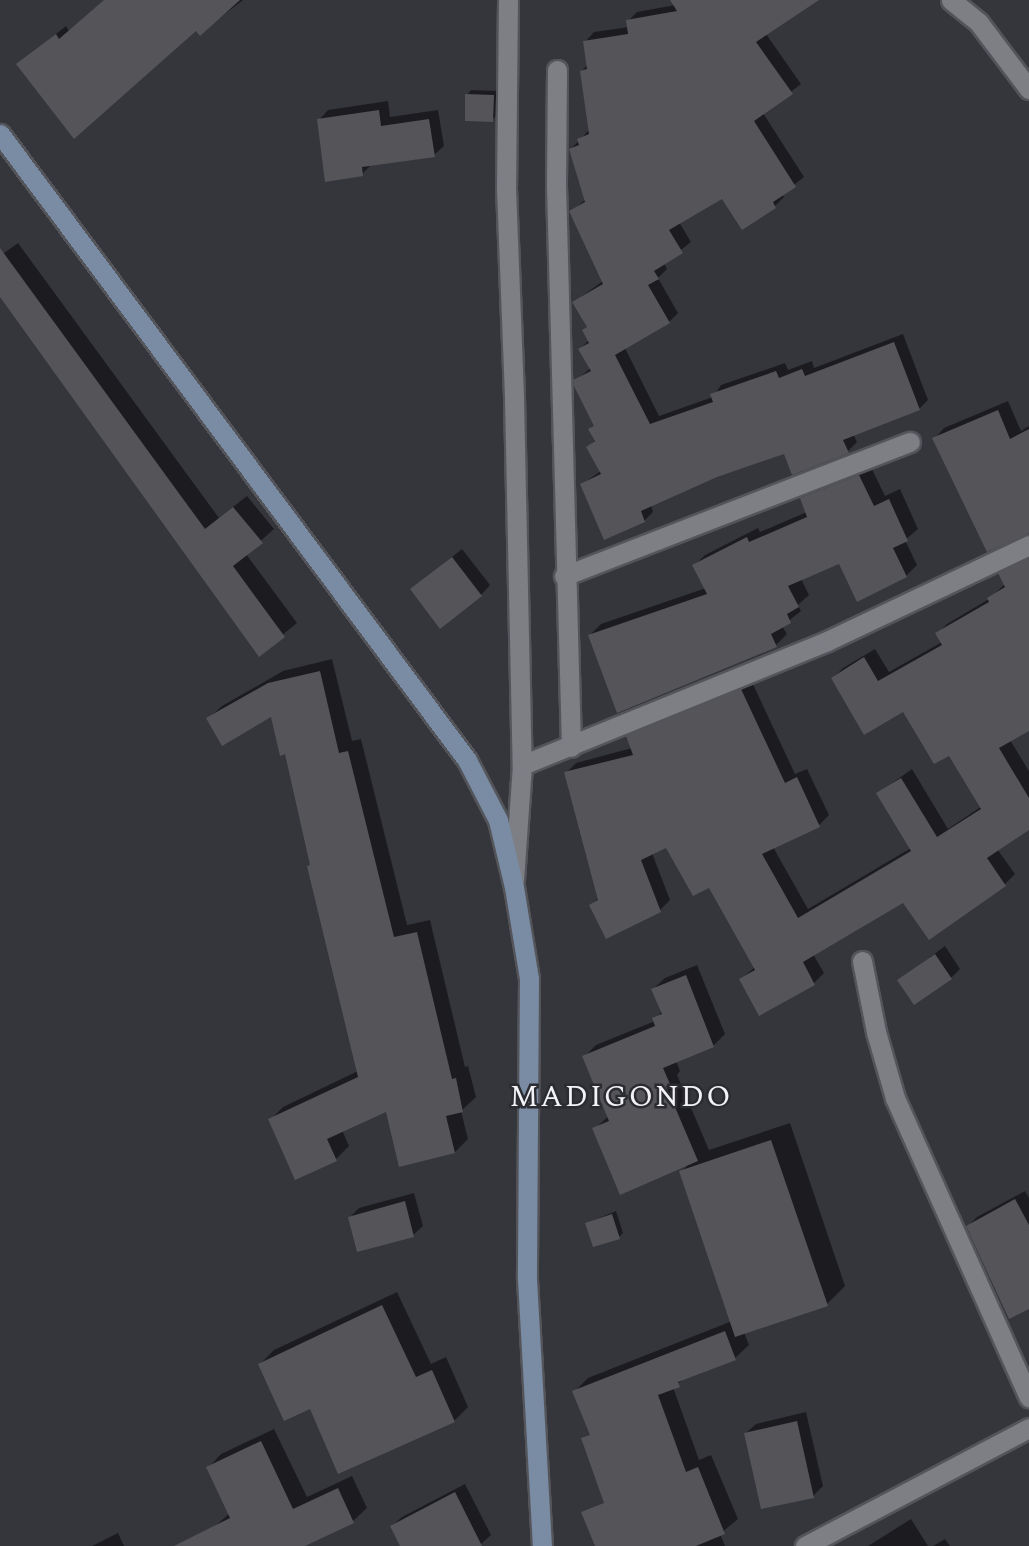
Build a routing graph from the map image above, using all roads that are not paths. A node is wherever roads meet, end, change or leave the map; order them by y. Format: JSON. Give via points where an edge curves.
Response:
{"nodes":[{"id":1,"x":508,"y":0,"type":"edge"},
{"id":2,"x":951,"y":0,"type":"edge"},
{"id":3,"x":557,"y":70,"type":"dead end"},
{"id":4,"x":1029,"y":89,"type":"edge"},
{"id":5,"x":0,"y":134,"type":"edge"},
{"id":6,"x":910,"y":442,"type":"dead end"},
{"id":7,"x":1029,"y":545,"type":"edge"},
{"id":8,"x":564,"y":576,"type":"junction"},
{"id":9,"x":571,"y":747,"type":"junction"},
{"id":10,"x":522,"y":765,"type":"junction"},
{"id":11,"x":514,"y":887,"type":"junction"},
{"id":12,"x":862,"y":961,"type":"dead end"},
{"id":13,"x":1029,"y":1397,"type":"edge"},
{"id":14,"x":1029,"y":1428,"type":"edge"},
{"id":15,"x":542,"y":1546,"type":"edge"},
{"id":16,"x":805,"y":1546,"type":"edge"}],
"edges":[{"from":1,"to":10,"type":"street","via":[[506,188]]},
{"from":2,"to":4,"type":"street","via":[[979,23]]},
{"from":3,"to":8,"type":"street"},
{"from":5,"to":11,"type":"main road","via":[[467,760],[498,820]]},
{"from":6,"to":8,"type":"street"},
{"from":7,"to":9,"type":"street","via":[[827,641]]},
{"from":8,"to":9,"type":"street"},
{"from":9,"to":10,"type":"street"},
{"from":10,"to":11,"type":"street"},
{"from":11,"to":15,"type":"main road","via":[[529,979],[527,1279]]},
{"from":12,"to":13,"type":"street","via":[[895,1098]]},
{"from":14,"to":16,"type":"street"}]}
